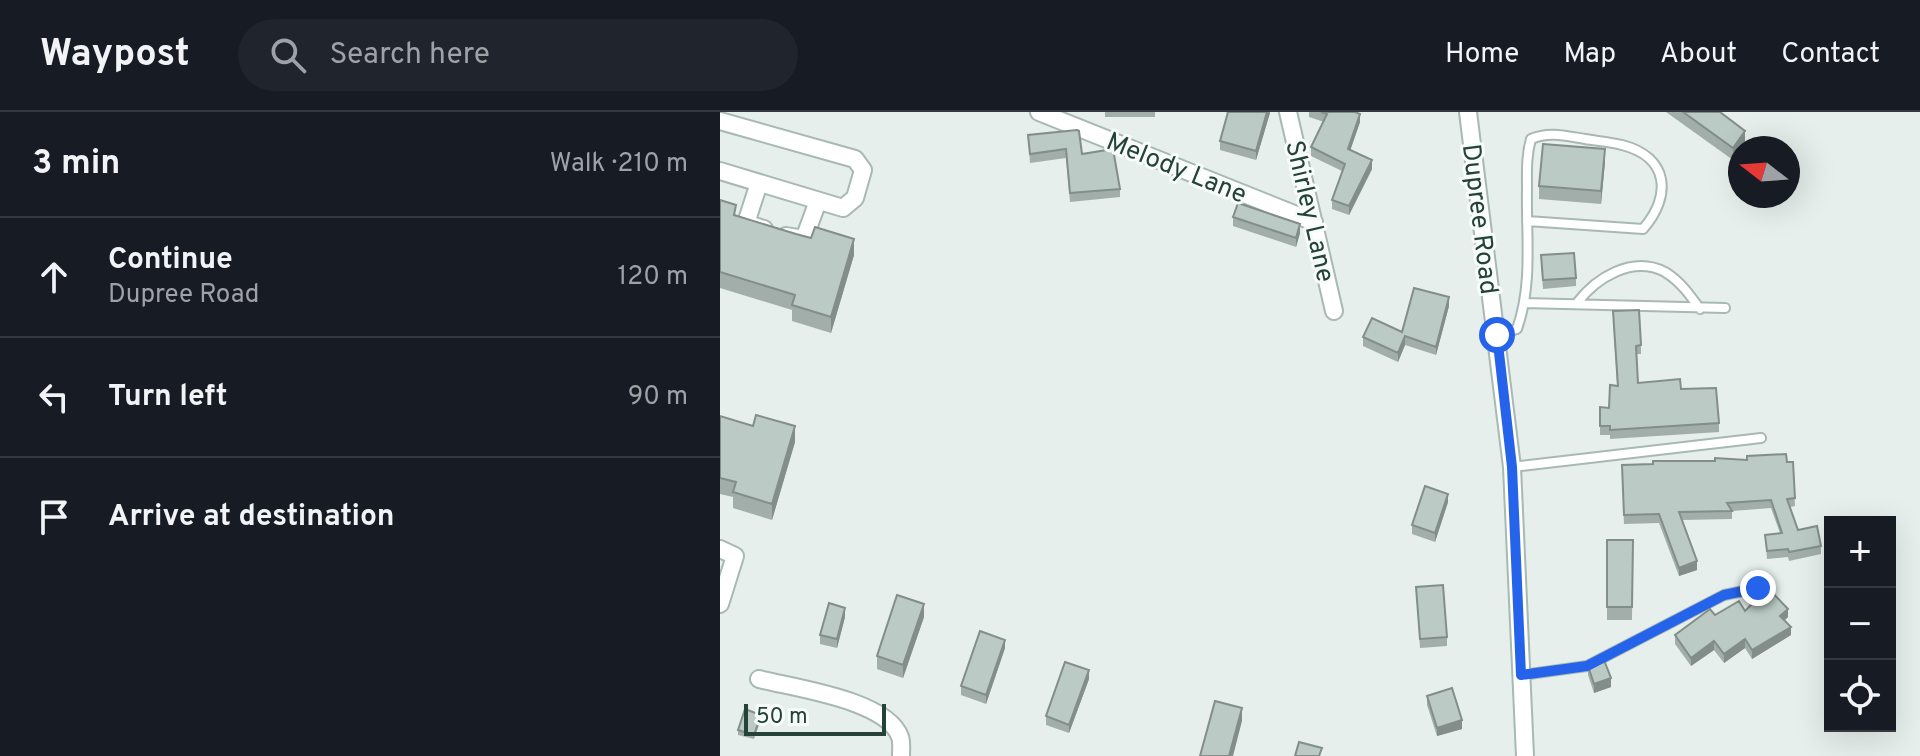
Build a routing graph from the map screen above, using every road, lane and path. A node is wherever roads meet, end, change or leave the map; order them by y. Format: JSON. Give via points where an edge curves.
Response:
{"nodes":[{"id":1,"x":1039,"y":112,"type":"edge"},
{"id":2,"x":1288,"y":112,"type":"edge"},
{"id":3,"x":1468,"y":112,"type":"edge"},
{"id":4,"x":720,"y":121,"type":"edge"},
{"id":5,"x":720,"y":171,"type":"edge"},
{"id":6,"x":759,"y":183,"type":"junction"},
{"id":7,"x":818,"y":201,"type":"junction"},
{"id":8,"x":1527,"y":221,"type":"junction"},
{"id":9,"x":1314,"y":222,"type":"junction"},
{"id":10,"x":1524,"y":303,"type":"junction"},
{"id":11,"x":1577,"y":303,"type":"junction"},
{"id":12,"x":1725,"y":308,"type":"dead end"},
{"id":13,"x":1700,"y":309,"type":"junction"},
{"id":14,"x":1334,"y":311,"type":"dead end"},
{"id":15,"x":1497,"y":335,"type":"junction"},
{"id":16,"x":1761,"y":438,"type":"dead end"},
{"id":17,"x":1512,"y":467,"type":"junction"},
{"id":18,"x":720,"y":549,"type":"edge"},
{"id":19,"x":1758,"y":588,"type":"dead end"},
{"id":20,"x":720,"y":604,"type":"edge"},
{"id":21,"x":1521,"y":675,"type":"junction"},
{"id":22,"x":759,"y":679,"type":"dead end"},
{"id":23,"x":901,"y":756,"type":"edge"},
{"id":24,"x":1525,"y":756,"type":"edge"}],
"edges":[{"from":1,"to":9,"type":"street","name":"Melody Lane"},
{"from":2,"to":9,"type":"street","name":"Shirley Lane"},
{"from":3,"to":15,"type":"street","name":"Dupree Road"},
{"from":4,"to":7,"type":"street","via":[[855,159],[863,170],[855,198],[843,208]]},
{"from":5,"to":6,"type":"street"},
{"from":6,"to":7,"type":"street"},
{"from":6,"to":7,"type":"street","via":[[747,220],[799,240],[804,239]]},
{"from":8,"to":8,"type":"lane","via":[[1527,152],[1531,139],[1544,133],[1623,145],[1643,154],[1659,170],[1663,192],[1657,213],[1643,229]]},
{"from":8,"to":10,"type":"lane"},
{"from":9,"to":14,"type":"street","name":"Shirley Lane"},
{"from":10,"to":11,"type":"lane"},
{"from":10,"to":15,"type":"lane","via":[[1517,329]]},
{"from":11,"to":13,"type":"lane"},
{"from":11,"to":13,"type":"lane","via":[[1589,287],[1635,266],[1664,271]]},
{"from":12,"to":13,"type":"lane"},
{"from":15,"to":17,"type":"street","name":"Dupree Road"},
{"from":16,"to":17,"type":"lane"},
{"from":17,"to":21,"type":"street","name":"Dupree Road"},
{"from":18,"to":20,"type":"street","via":[[735,556]]},
{"from":19,"to":21,"type":"lane","via":[[1724,595],[1587,666]]},
{"from":21,"to":24,"type":"street","name":"Dupree Road"},
{"from":22,"to":23,"type":"street","via":[[865,705],[892,724],[901,738]]}]}
